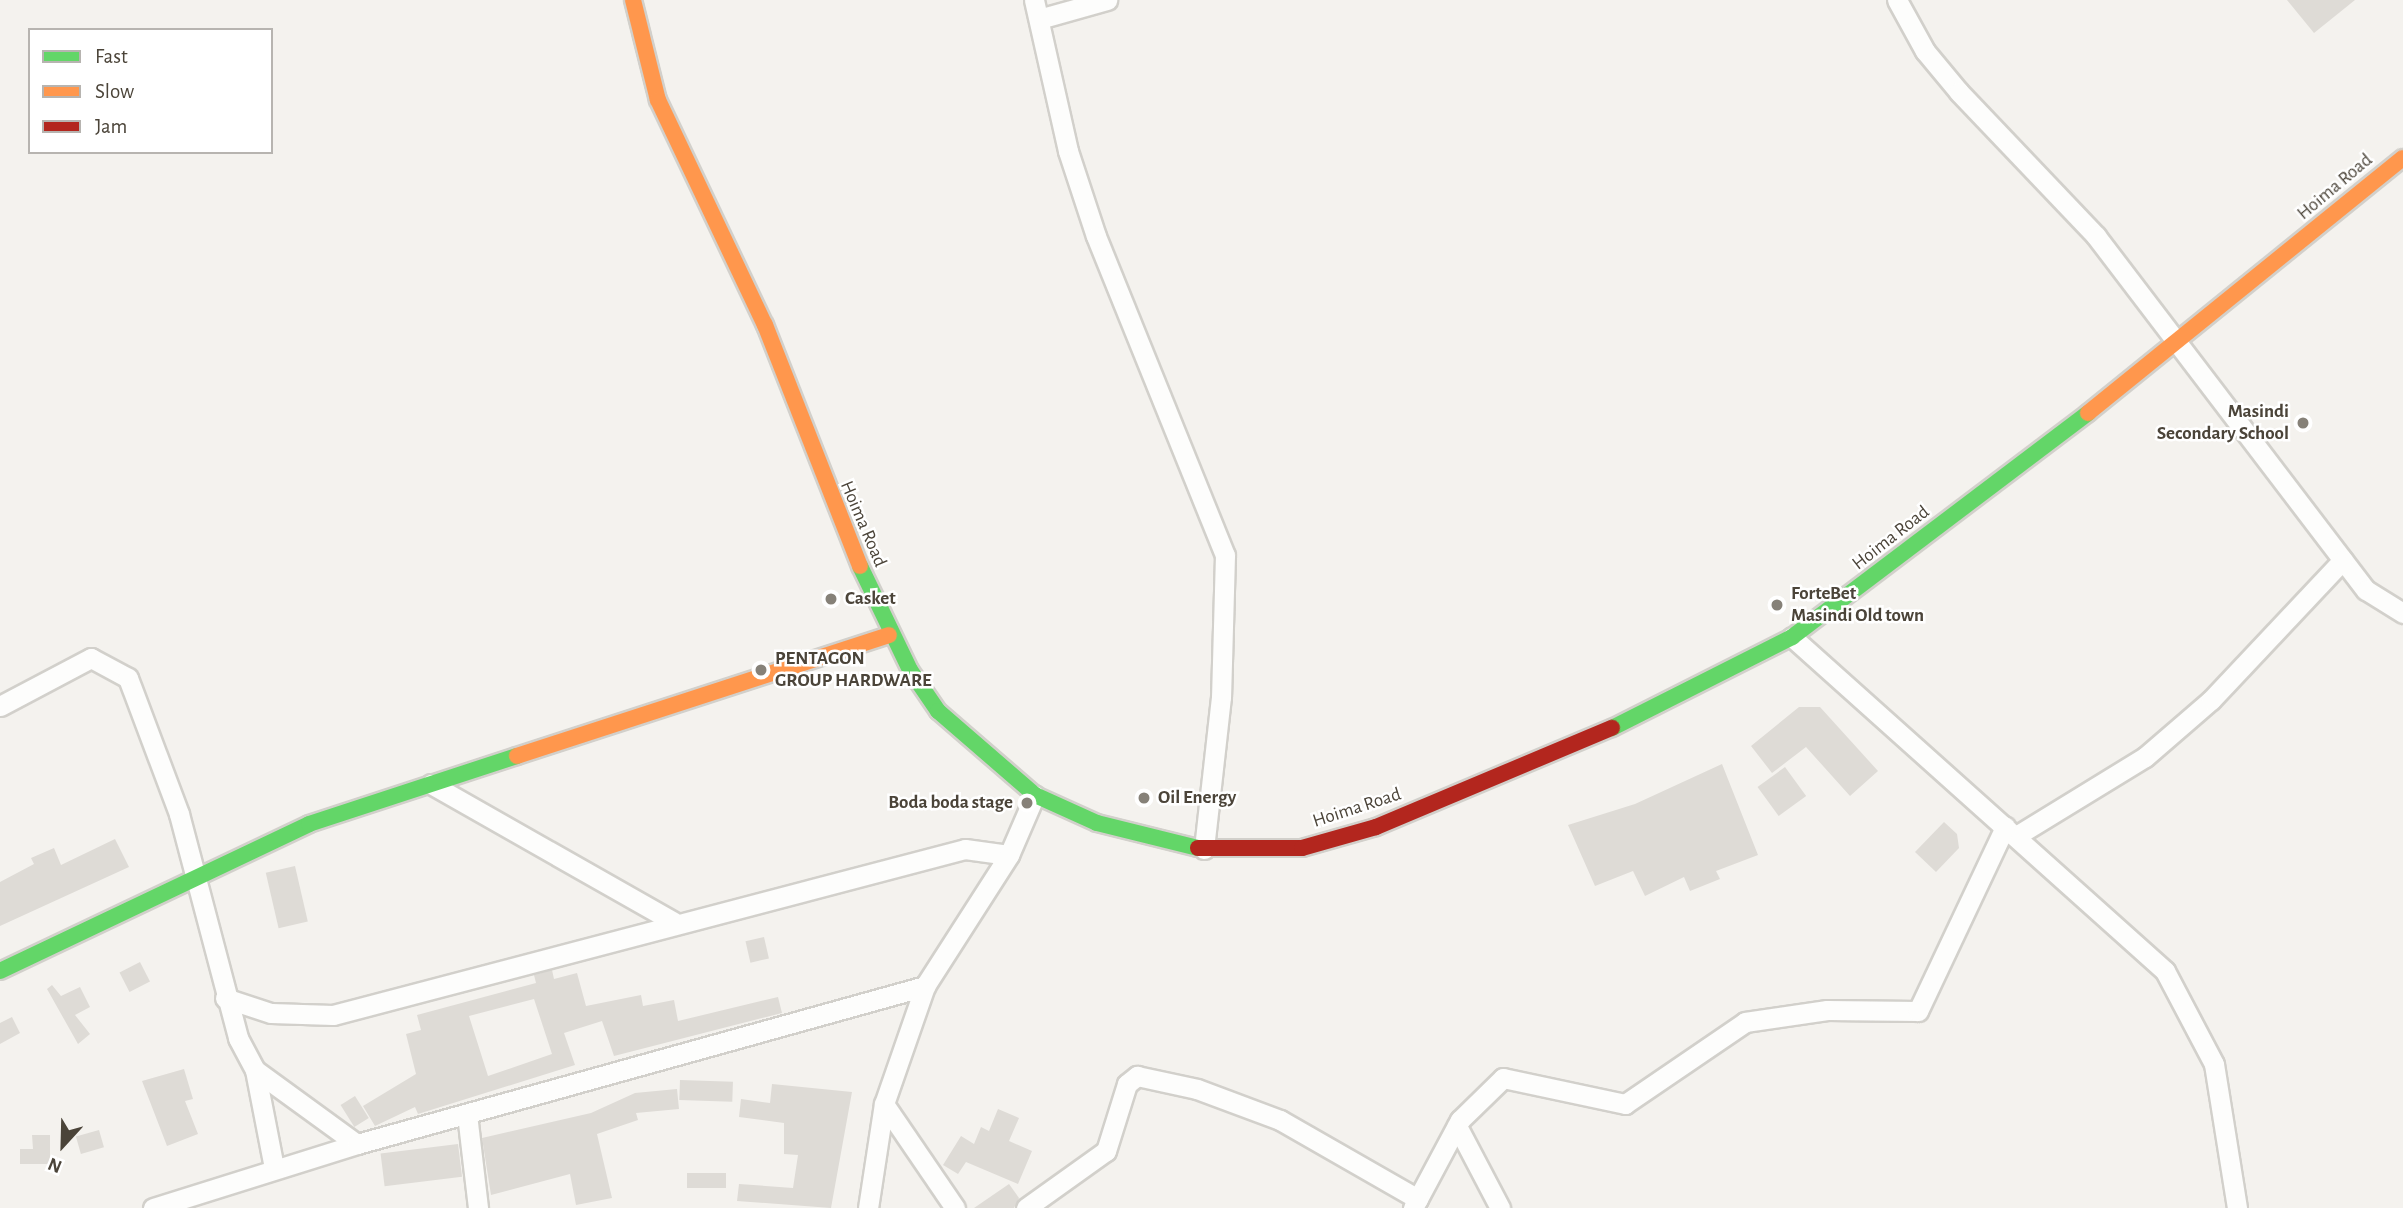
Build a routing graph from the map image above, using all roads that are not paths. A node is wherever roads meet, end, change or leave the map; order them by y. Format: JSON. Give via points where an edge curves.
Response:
{"nodes":[{"id":1,"x":633,"y":0,"type":"edge"},
{"id":2,"x":1107,"y":0,"type":"edge"},
{"id":3,"x":1896,"y":0,"type":"edge"},
{"id":4,"x":1037,"y":10,"type":"edge"},
{"id":5,"x":2403,"y":158,"type":"edge"},
{"id":6,"x":2179,"y":344,"type":"junction"},
{"id":7,"x":2343,"y":560,"type":"junction"},
{"id":8,"x":2403,"y":613,"type":"edge"},
{"id":9,"x":889,"y":635,"type":"junction"},
{"id":10,"x":1792,"y":637,"type":"junction"},
{"id":11,"x":0,"y":706,"type":"edge"},
{"id":12,"x":431,"y":784,"type":"junction"},
{"id":13,"x":1035,"y":795,"type":"junction"},
{"id":14,"x":2011,"y":832,"type":"junction"},
{"id":15,"x":1204,"y":849,"type":"junction"},
{"id":16,"x":1009,"y":855,"type":"junction"},
{"id":17,"x":193,"y":879,"type":"junction"},
{"id":18,"x":674,"y":922,"type":"junction"},
{"id":19,"x":0,"y":971,"type":"edge"},
{"id":20,"x":925,"y":986,"type":"junction"},
{"id":21,"x":225,"y":998,"type":"junction"},
{"id":22,"x":255,"y":1070,"type":"junction"},
{"id":23,"x":884,"y":1104,"type":"junction"},
{"id":24,"x":467,"y":1114,"type":"junction"},
{"id":25,"x":1457,"y":1126,"type":"junction"},
{"id":26,"x":357,"y":1144,"type":"junction"},
{"id":27,"x":274,"y":1168,"type":"junction"},
{"id":28,"x":1415,"y":1204,"type":"edge"},
{"id":29,"x":153,"y":1208,"type":"edge"},
{"id":30,"x":478,"y":1208,"type":"edge"},
{"id":31,"x":868,"y":1208,"type":"edge"},
{"id":32,"x":955,"y":1208,"type":"edge"},
{"id":33,"x":1026,"y":1208,"type":"edge"},
{"id":34,"x":1500,"y":1208,"type":"edge"},
{"id":35,"x":2237,"y":1208,"type":"edge"}],
"edges":[{"from":1,"to":9,"type":"main road","name":"Hoima Road","via":[[658,100],[765,325],[835,516]]},
{"from":2,"to":4,"type":"street"},
{"from":3,"to":6,"type":"street","via":[[1925,51],[2096,236]]},
{"from":4,"to":15,"type":"street","via":[[1096,236],[1225,555],[1221,697]]},
{"from":5,"to":6,"type":"main road","name":"Hoima Road"},
{"from":6,"to":7,"type":"street"},
{"from":6,"to":10,"type":"main road","name":"Hoima Road"},
{"from":7,"to":8,"type":"street","via":[[2376,599]]},
{"from":7,"to":14,"type":"street","via":[[2211,700],[2146,757]]},
{"from":9,"to":12,"type":"main road"},
{"from":9,"to":13,"type":"main road","name":"Hoima Road","via":[[938,711]]},
{"from":10,"to":14,"type":"street"},
{"from":10,"to":15,"type":"main road","name":"Hoima Road","via":[[1581,744],[1376,827],[1302,848]]},
{"from":11,"to":17,"type":"street","via":[[91,657],[121,670],[161,758]]},
{"from":12,"to":17,"type":"main road","via":[[309,824]]},
{"from":12,"to":18,"type":"street"},
{"from":13,"to":15,"type":"main road","name":"Hoima Road","via":[[1097,823]]},
{"from":13,"to":16,"type":"street"},
{"from":14,"to":25,"type":"street","via":[[1917,1011],[1827,1010],[1745,1022],[1625,1104],[1506,1077]]},
{"from":14,"to":35,"type":"street","via":[[2123,928],[2188,1005],[2214,1064]]},
{"from":16,"to":18,"type":"street","via":[[965,849]]},
{"from":16,"to":20,"type":"street"},
{"from":17,"to":19,"type":"main road"},
{"from":17,"to":21,"type":"street"},
{"from":18,"to":21,"type":"street","via":[[333,1014],[271,1013]]},
{"from":20,"to":23,"type":"street"},
{"from":20,"to":24,"type":"street"},
{"from":21,"to":22,"type":"street"},
{"from":22,"to":26,"type":"street"},
{"from":22,"to":27,"type":"street"},
{"from":23,"to":31,"type":"street"},
{"from":23,"to":32,"type":"street"},
{"from":24,"to":26,"type":"street"},
{"from":24,"to":30,"type":"street"},
{"from":25,"to":28,"type":"street"},
{"from":25,"to":34,"type":"street"},
{"from":26,"to":27,"type":"street"},
{"from":27,"to":29,"type":"street"},
{"from":28,"to":33,"type":"street","via":[[1280,1120],[1197,1089],[1137,1076],[1127,1084],[1106,1151]]}]}
